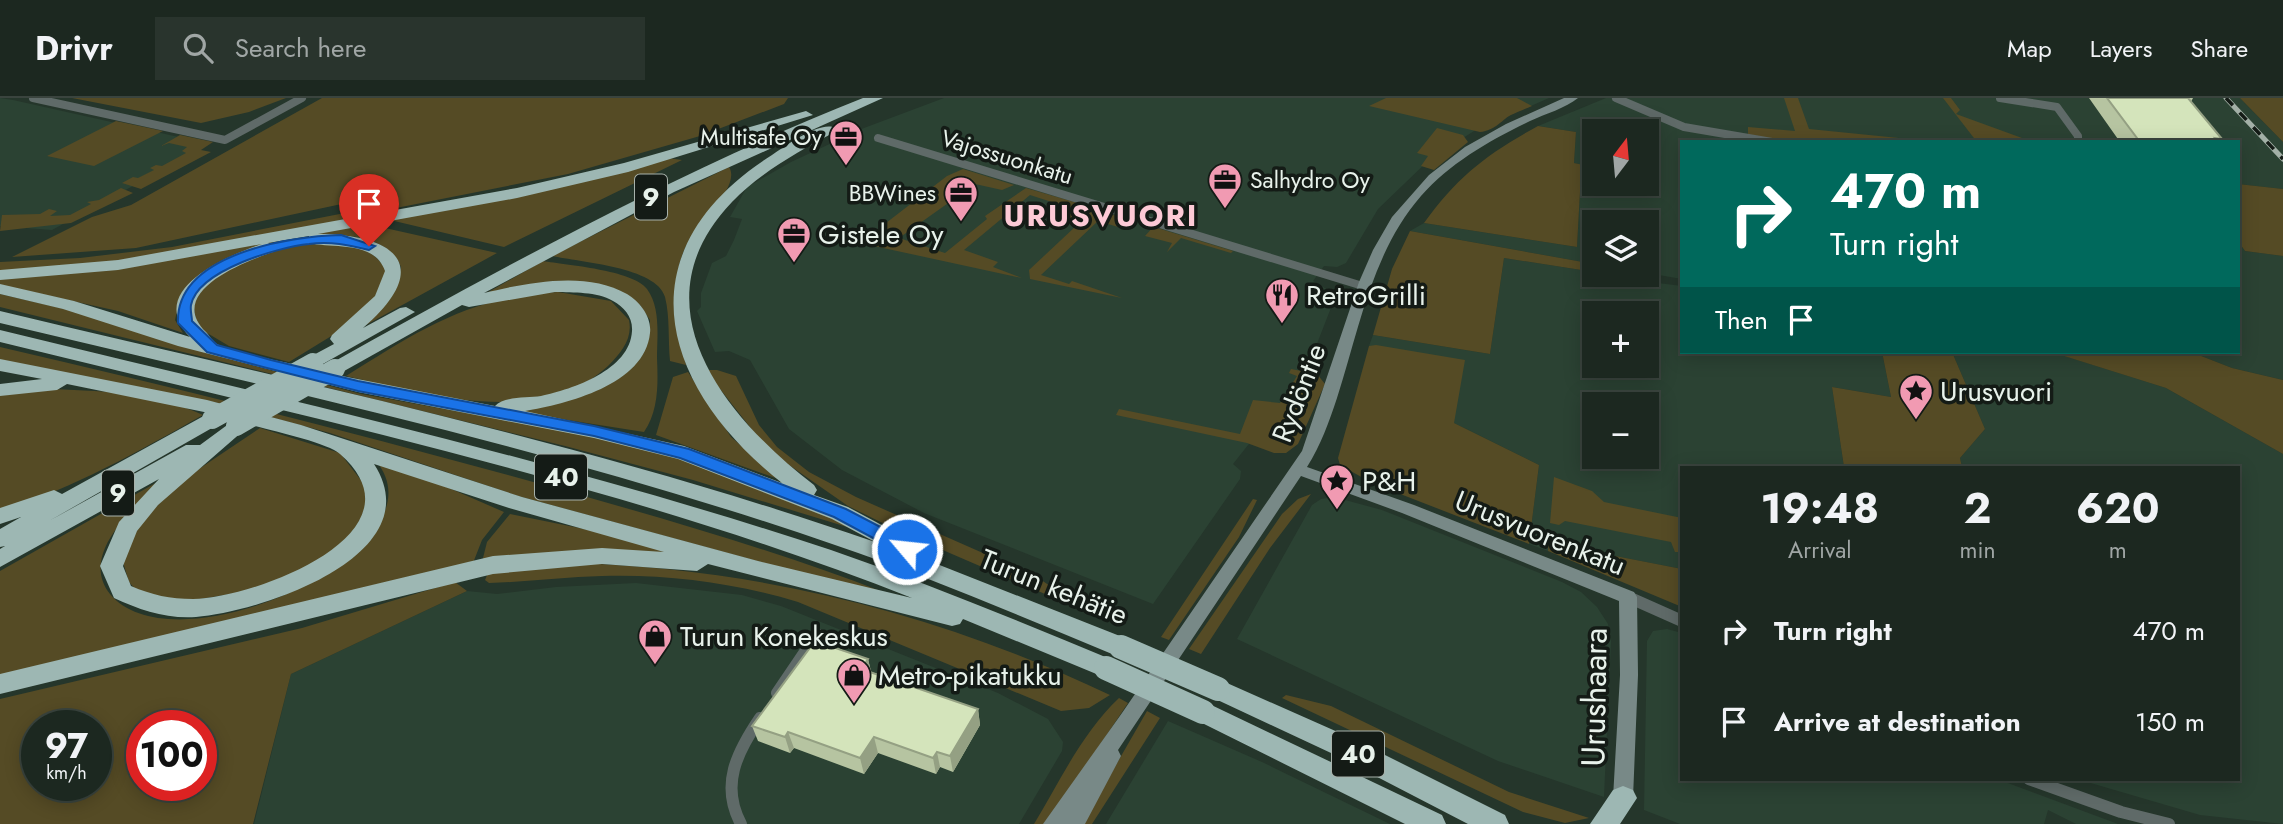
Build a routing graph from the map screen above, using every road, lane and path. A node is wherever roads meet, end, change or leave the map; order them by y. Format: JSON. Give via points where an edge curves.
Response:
{"nodes":[{"id":1,"x":33,"y":98,"type":"edge"},
{"id":2,"x":302,"y":98,"type":"edge"},
{"id":3,"x":849,"y":98,"type":"edge"},
{"id":4,"x":876,"y":98,"type":"edge"},
{"id":5,"x":890,"y":98,"type":"edge"},
{"id":6,"x":1573,"y":98,"type":"edge"},
{"id":7,"x":1616,"y":98,"type":"edge"},
{"id":8,"x":2000,"y":98,"type":"edge"},
{"id":9,"x":806,"y":115,"type":"junction"},
{"id":10,"x":878,"y":138,"type":"dead end"},
{"id":11,"x":1760,"y":140,"type":"edge"},
{"id":12,"x":2078,"y":140,"type":"edge"},
{"id":13,"x":0,"y":275,"type":"edge"},
{"id":14,"x":1366,"y":287,"type":"junction"},
{"id":15,"x":0,"y":289,"type":"edge"},
{"id":16,"x":435,"y":312,"type":"junction"},
{"id":17,"x":0,"y":317,"type":"edge"},
{"id":18,"x":0,"y":337,"type":"edge"},
{"id":19,"x":212,"y":349,"type":"junction"},
{"id":20,"x":313,"y":363,"type":"junction"},
{"id":21,"x":0,"y":365,"type":"edge"},
{"id":22,"x":107,"y":385,"type":"junction"},
{"id":23,"x":0,"y":390,"type":"edge"},
{"id":24,"x":470,"y":408,"type":"junction"},
{"id":25,"x":236,"y":426,"type":"junction"},
{"id":26,"x":344,"y":446,"type":"junction"},
{"id":27,"x":140,"y":462,"type":"junction"},
{"id":28,"x":1298,"y":469,"type":"junction"},
{"id":29,"x":840,"y":513,"type":"junction"},
{"id":30,"x":0,"y":516,"type":"edge"},
{"id":31,"x":0,"y":539,"type":"edge"},
{"id":32,"x":0,"y":559,"type":"edge"},
{"id":33,"x":758,"y":570,"type":"junction"},
{"id":34,"x":996,"y":596,"type":"junction"},
{"id":35,"x":1628,"y":597,"type":"junction"},
{"id":36,"x":1680,"y":620,"type":"edge"},
{"id":37,"x":1019,"y":632,"type":"junction"},
{"id":38,"x":817,"y":635,"type":"dead end"},
{"id":39,"x":0,"y":684,"type":"edge"},
{"id":40,"x":1129,"y":719,"type":"junction"},
{"id":41,"x":2035,"y":781,"type":"edge"},
{"id":42,"x":1626,"y":811,"type":"edge"},
{"id":43,"x":741,"y":824,"type":"edge"},
{"id":44,"x":1053,"y":824,"type":"edge"},
{"id":45,"x":1074,"y":824,"type":"edge"},
{"id":46,"x":1433,"y":824,"type":"edge"},
{"id":47,"x":1495,"y":824,"type":"edge"},
{"id":48,"x":1604,"y":824,"type":"edge"},
{"id":49,"x":2169,"y":824,"type":"edge"}],
"edges":[{"from":1,"to":2,"type":"street","via":[[225,139]]},
{"from":3,"to":9,"type":"highway","number":"9"},
{"from":4,"to":16,"type":"highway","number":"9","via":[[677,184]]},
{"from":5,"to":29,"type":"highway","via":[[779,157],[728,197],[697,238],[682,281],[683,327],[707,391],[760,454]]},
{"from":6,"to":14,"type":"street","name":"Rydöntie","via":[[1499,131],[1415,194],[1392,226]]},
{"from":7,"to":11,"type":"street","via":[[1684,127]]},
{"from":8,"to":12,"type":"street","via":[[2057,107]]},
{"from":9,"to":13,"type":"highway","via":[[628,167],[517,193],[118,265]]},
{"from":9,"to":20,"type":"highway","number":"9","via":[[559,229]]},
{"from":10,"to":14,"type":"street","name":"Vajossuonkatu"},
{"from":14,"to":28,"type":"street","name":"Rydöntie","via":[[1324,421]]},
{"from":15,"to":19,"type":"highway"},
{"from":16,"to":24,"type":"highway","via":[[513,292],[568,288],[617,297],[640,319],[637,347],[620,367],[598,382],[536,403]]},
{"from":16,"to":25,"type":"highway","number":"9","bridge":true},
{"from":17,"to":34,"type":"highway","name":"Turun kehätie","number":"40","via":[[678,487],[806,527]]},
{"from":18,"to":37,"type":"highway","name":"Turun kehätie","number":"40","via":[[664,506],[802,550]]},
{"from":19,"to":20,"type":"highway","via":[[189,329],[183,311],[193,290],[223,267],[271,247],[311,239],[349,240],[379,251],[393,270],[387,291]]},
{"from":19,"to":24,"type":"highway","via":[[358,386]]},
{"from":20,"to":27,"type":"highway","number":"9","bridge":true},
{"from":21,"to":22,"type":"highway"},
{"from":22,"to":23,"type":"highway"},
{"from":22,"to":26,"type":"highway","via":[[207,407]]},
{"from":24,"to":29,"type":"highway","via":[[684,453]]},
{"from":25,"to":26,"type":"highway","via":[[157,495],[126,529],[114,571],[121,587],[133,597],[185,611],[225,607],[281,591],[330,565],[362,534],[378,501],[373,475]]},
{"from":25,"to":32,"type":"highway","number":"9"},
{"from":26,"to":33,"type":"highway","via":[[517,503]]},
{"from":27,"to":30,"type":"highway"},
{"from":27,"to":31,"type":"highway","number":"9"},
{"from":28,"to":35,"type":"street","name":"Urusvuorenkatu"},
{"from":28,"to":40,"type":"street","name":"Rydöntie"},
{"from":29,"to":34,"type":"highway"},
{"from":33,"to":37,"type":"highway"},
{"from":33,"to":39,"type":"highway","via":[[602,556],[493,565]]},
{"from":34,"to":47,"type":"highway","name":"Turun kehätie","number":"40","bridge":true,"via":[[1218,689]]},
{"from":35,"to":36,"type":"street","name":"Urusvuorenkatu"},
{"from":35,"to":42,"type":"street","name":"Urushaara"},
{"from":37,"to":46,"type":"highway","name":"Turun kehätie","number":"40","bridge":true,"via":[[1203,712]]},
{"from":38,"to":43,"type":"street","via":[[741,744],[729,789]]},
{"from":40,"to":44,"type":"street","name":"Rydöntie"},
{"from":40,"to":45,"type":"street","name":"Rydöntie"},
{"from":41,"to":49,"type":"street"},
{"from":42,"to":48,"type":"highway"}]}
